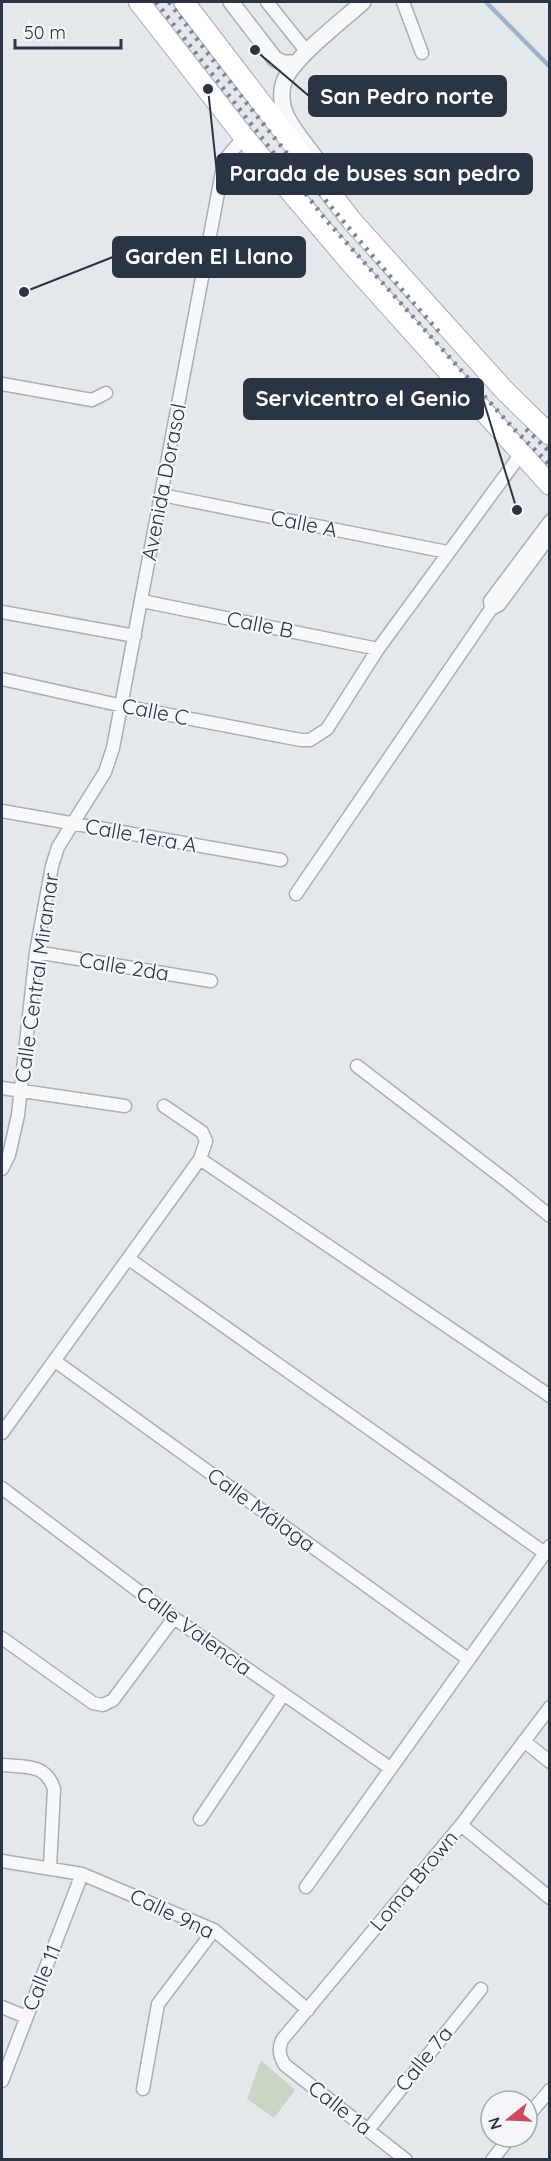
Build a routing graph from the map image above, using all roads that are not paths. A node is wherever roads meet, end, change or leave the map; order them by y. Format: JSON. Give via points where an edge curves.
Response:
{"nodes":[{"id":1,"x":139,"y":2,"type":"edge"},
{"id":2,"x":184,"y":2,"type":"edge"},
{"id":3,"x":231,"y":2,"type":"edge"},
{"id":4,"x":267,"y":2,"type":"edge"},
{"id":5,"x":363,"y":2,"type":"edge"},
{"id":6,"x":403,"y":2,"type":"edge"},
{"id":7,"x":307,"y":52,"type":"junction"},
{"id":8,"x":422,"y":53,"type":"dead end"},
{"id":9,"x":296,"y":63,"type":"junction"},
{"id":10,"x":244,"y":137,"type":"junction"},
{"id":11,"x":352,"y":221,"type":"junction"},
{"id":12,"x":2,"y":384,"type":"edge"},
{"id":13,"x":106,"y":393,"type":"dead end"},
{"id":14,"x":549,"y":435,"type":"edge"},
{"id":15,"x":521,"y":454,"type":"junction"},
{"id":16,"x":549,"y":485,"type":"edge"},
{"id":17,"x":162,"y":495,"type":"junction"},
{"id":18,"x":549,"y":521,"type":"edge"},
{"id":19,"x":549,"y":536,"type":"edge"},
{"id":20,"x":447,"y":552,"type":"junction"},
{"id":21,"x":142,"y":601,"type":"junction"},
{"id":22,"x":491,"y":609,"type":"junction"},
{"id":23,"x":2,"y":612,"type":"edge"},
{"id":24,"x":135,"y":636,"type":"junction"},
{"id":25,"x":378,"y":649,"type":"junction"},
{"id":26,"x":2,"y":679,"type":"edge"},
{"id":27,"x":123,"y":706,"type":"junction"},
{"id":28,"x":2,"y":811,"type":"edge"},
{"id":29,"x":72,"y":824,"type":"junction"},
{"id":30,"x":281,"y":860,"type":"dead end"},
{"id":31,"x":296,"y":894,"type":"dead end"},
{"id":32,"x":36,"y":952,"type":"junction"},
{"id":33,"x":211,"y":981,"type":"dead end"},
{"id":34,"x":357,"y":1065,"type":"dead end"},
{"id":35,"x":2,"y":1089,"type":"edge"},
{"id":36,"x":20,"y":1092,"type":"junction"},
{"id":37,"x":125,"y":1106,"type":"dead end"},
{"id":38,"x":164,"y":1106,"type":"dead end"},
{"id":39,"x":200,"y":1159,"type":"junction"},
{"id":40,"x":2,"y":1169,"type":"edge"},
{"id":41,"x":549,"y":1216,"type":"edge"},
{"id":42,"x":129,"y":1259,"type":"junction"},
{"id":43,"x":55,"y":1361,"type":"junction"},
{"id":44,"x":549,"y":1396,"type":"edge"},
{"id":45,"x":2,"y":1433,"type":"edge"},
{"id":46,"x":2,"y":1488,"type":"edge"},
{"id":47,"x":547,"y":1549,"type":"edge"},
{"id":48,"x":174,"y":1618,"type":"junction"},
{"id":49,"x":2,"y":1638,"type":"edge"},
{"id":50,"x":468,"y":1659,"type":"junction"},
{"id":51,"x":283,"y":1695,"type":"junction"},
{"id":52,"x":549,"y":1707,"type":"edge"},
{"id":53,"x":524,"y":1741,"type":"junction"},
{"id":54,"x":549,"y":1762,"type":"edge"},
{"id":55,"x":2,"y":1765,"type":"edge"},
{"id":56,"x":390,"y":1768,"type":"junction"},
{"id":57,"x":200,"y":1819,"type":"dead end"},
{"id":58,"x":461,"y":1825,"type":"junction"},
{"id":59,"x":2,"y":1861,"type":"edge"},
{"id":60,"x":50,"y":1867,"type":"junction"},
{"id":61,"x":82,"y":1874,"type":"junction"},
{"id":62,"x":306,"y":1887,"type":"dead end"},
{"id":63,"x":549,"y":1898,"type":"edge"},
{"id":64,"x":213,"y":1930,"type":"junction"},
{"id":65,"x":481,"y":1989,"type":"dead end"},
{"id":66,"x":2,"y":2007,"type":"edge"},
{"id":67,"x":308,"y":2010,"type":"junction"},
{"id":68,"x":26,"y":2017,"type":"junction"},
{"id":69,"x":279,"y":2053,"type":"joint"},
{"id":70,"x":2,"y":2081,"type":"edge"},
{"id":71,"x":143,"y":2089,"type":"dead end"},
{"id":72,"x":549,"y":2090,"type":"edge"},
{"id":73,"x":539,"y":2102,"type":"edge"},
{"id":74,"x":368,"y":2130,"type":"junction"},
{"id":75,"x":406,"y":2160,"type":"edge"}],
"edges":[{"from":1,"to":10,"type":"main road"},
{"from":2,"to":11,"type":"main road"},
{"from":3,"to":9,"type":"street","via":[[275,59]]},
{"from":4,"to":7,"type":"street"},
{"from":5,"to":7,"type":"street"},
{"from":6,"to":8,"type":"street"},
{"from":7,"to":9,"type":"street"},
{"from":9,"to":11,"type":"street","via":[[282,91],[285,114],[338,189]]},
{"from":10,"to":15,"type":"main road"},
{"from":10,"to":17,"type":"street","name":"Avenida Dorasol","via":[[227,157],[222,172]]},
{"from":11,"to":14,"type":"main road"},
{"from":12,"to":13,"type":"street","via":[[92,400]]},
{"from":15,"to":16,"type":"main road"},
{"from":15,"to":20,"type":"street"},
{"from":17,"to":20,"type":"street","name":"Calle A"},
{"from":17,"to":21,"type":"street","name":"Avenida Dorasol"},
{"from":18,"to":22,"type":"street","via":[[490,601]]},
{"from":19,"to":22,"type":"street","via":[[499,605]]},
{"from":20,"to":25,"type":"street"},
{"from":21,"to":24,"type":"street","name":"Avenida Dorasol"},
{"from":21,"to":25,"type":"street","name":"Calle B"},
{"from":22,"to":31,"type":"street"},
{"from":23,"to":24,"type":"street"},
{"from":24,"to":27,"type":"street","name":"Avenida Dorasol"},
{"from":25,"to":27,"type":"street","name":"Calle C","via":[[327,729],[310,740]]},
{"from":26,"to":27,"type":"street","name":"Calle C"},
{"from":27,"to":29,"type":"street","name":"Avenida Dorasol","via":[[105,772]]},
{"from":28,"to":29,"type":"street","name":"Calle 1era A"},
{"from":29,"to":30,"type":"street","name":"Calle 1era A"},
{"from":29,"to":32,"type":"street","name":"Calle Central Miramar","via":[[52,866]]},
{"from":32,"to":33,"type":"street","name":"Calle 2da"},
{"from":32,"to":36,"type":"street","name":"Calle Central Miramar"},
{"from":34,"to":41,"type":"street"},
{"from":35,"to":36,"type":"street"},
{"from":36,"to":37,"type":"street"},
{"from":36,"to":40,"type":"street","name":"Calle Central Miramar","via":[[9,1155]]},
{"from":38,"to":39,"type":"street","via":[[202,1132],[206,1141]]},
{"from":39,"to":42,"type":"street"},
{"from":39,"to":44,"type":"street"},
{"from":42,"to":43,"type":"street"},
{"from":42,"to":47,"type":"street"},
{"from":43,"to":45,"type":"street"},
{"from":43,"to":50,"type":"street","name":"Calle Málaga"},
{"from":46,"to":48,"type":"street","name":"Calle Valencia"},
{"from":47,"to":50,"type":"street"},
{"from":48,"to":49,"type":"street","via":[[112,1700],[103,1705],[93,1703]]},
{"from":48,"to":51,"type":"street","name":"Calle Valencia"},
{"from":50,"to":56,"type":"street"},
{"from":51,"to":56,"type":"street","name":"Calle Valencia"},
{"from":51,"to":57,"type":"street"},
{"from":52,"to":53,"type":"street","name":"Loma Brown"},
{"from":53,"to":54,"type":"street"},
{"from":53,"to":58,"type":"street","name":"Loma Brown"},
{"from":55,"to":60,"type":"street","via":[[40,1769],[52,1780]]},
{"from":56,"to":62,"type":"street"},
{"from":58,"to":63,"type":"street"},
{"from":58,"to":67,"type":"street","name":"Loma Brown"},
{"from":59,"to":60,"type":"street","name":"Calle 9na"},
{"from":60,"to":61,"type":"street","name":"Calle 9na"},
{"from":61,"to":64,"type":"street","name":"Calle 9na"},
{"from":61,"to":68,"type":"street","name":"Calle 11"},
{"from":64,"to":67,"type":"street","name":"Calle 9na"},
{"from":64,"to":71,"type":"street","via":[[158,2004]]},
{"from":65,"to":74,"type":"street","name":"Calle 7a"},
{"from":66,"to":68,"type":"street"},
{"from":67,"to":69,"type":"street","name":"Loma Brown","via":[[282,2040]]},
{"from":68,"to":70,"type":"street","name":"Calle 11"},
{"from":69,"to":74,"type":"street","name":"Calle 1a","via":[[285,2065]]},
{"from":72,"to":73,"type":"street"},
{"from":74,"to":75,"type":"street","name":"Calle 1a"}]}
